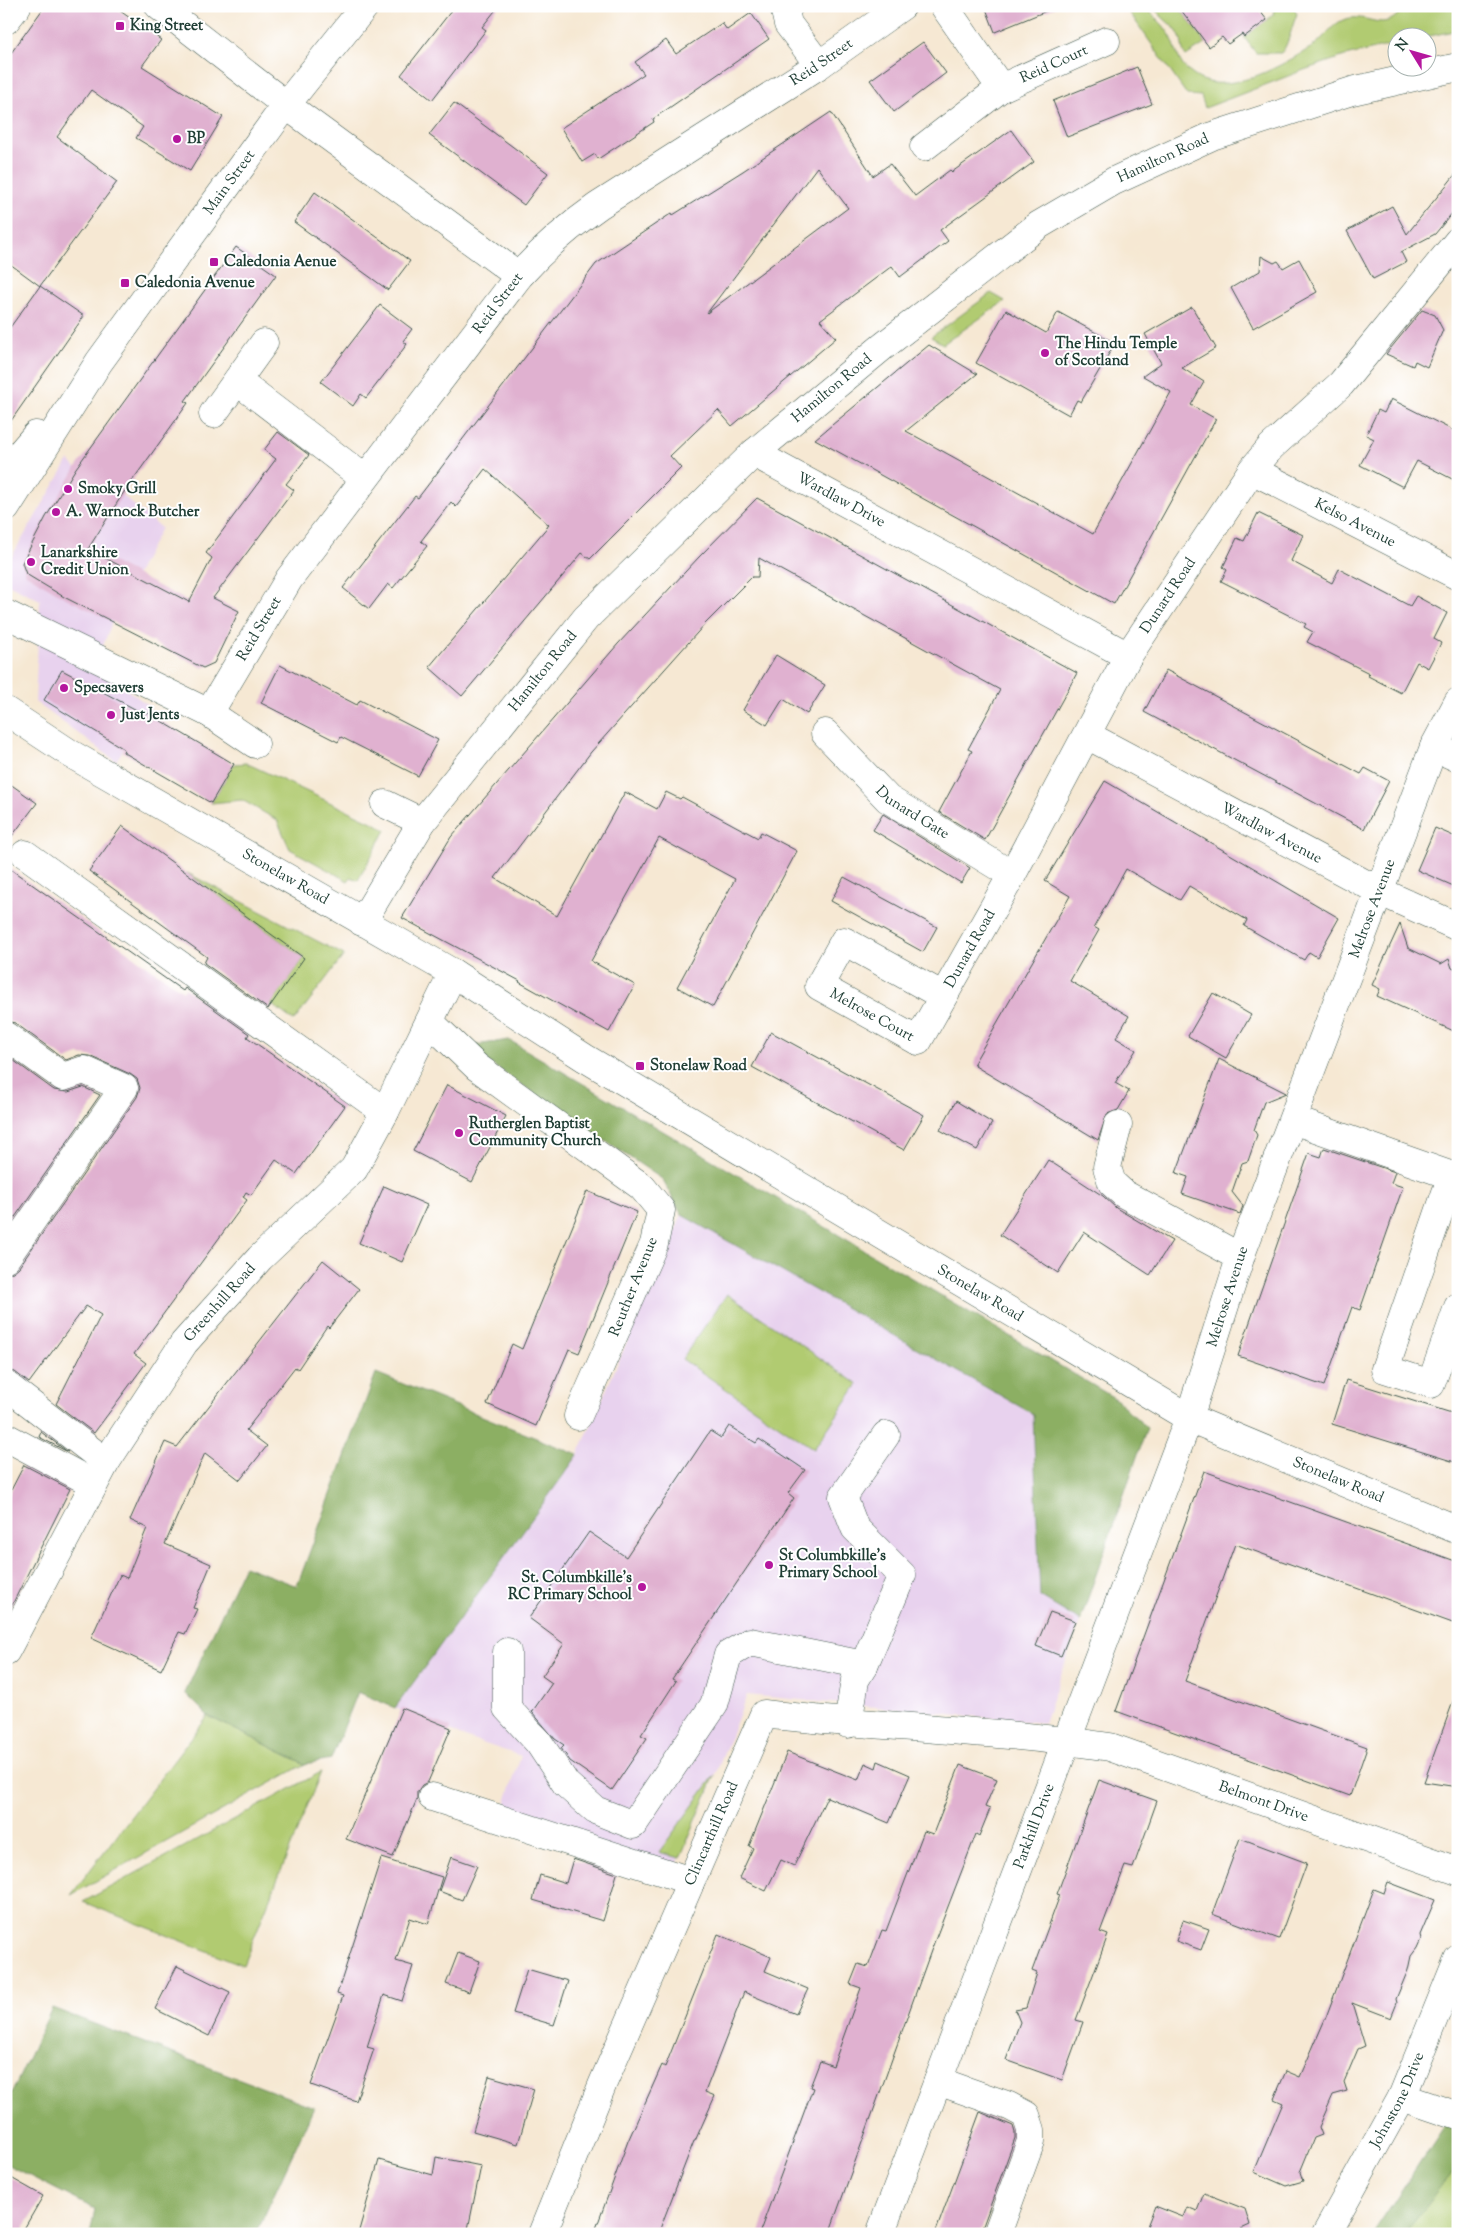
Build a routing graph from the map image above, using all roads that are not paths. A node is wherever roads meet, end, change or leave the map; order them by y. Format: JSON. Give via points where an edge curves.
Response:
{"nodes":[{"id":1,"x":17,"y":6,"type":"edge"},
{"id":2,"x":159,"y":6,"type":"edge"},
{"id":3,"x":365,"y":6,"type":"edge"},
{"id":4,"x":789,"y":6,"type":"edge"},
{"id":5,"x":902,"y":6,"type":"edge"},
{"id":6,"x":944,"y":6,"type":"edge"},
{"id":7,"x":6,"y":20,"type":"edge"},
{"id":8,"x":1106,"y":41,"type":"dead end"},
{"id":9,"x":819,"y":66,"type":"junction"},
{"id":10,"x":1458,"y":67,"type":"edge"},
{"id":11,"x":1001,"y":88,"type":"junction"},
{"id":12,"x":286,"y":105,"type":"junction"},
{"id":13,"x":924,"y":148,"type":"dead end"},
{"id":14,"x":1458,"y":241,"type":"edge"},
{"id":15,"x":519,"y":276,"type":"junction"},
{"id":16,"x":264,"y":343,"type":"dead end"},
{"id":17,"x":100,"y":362,"type":"junction"},
{"id":18,"x":237,"y":381,"type":"junction"},
{"id":19,"x":213,"y":414,"type":"dead end"},
{"id":20,"x":754,"y":453,"type":"junction"},
{"id":21,"x":6,"y":470,"type":"edge"},
{"id":22,"x":1252,"y":470,"type":"junction"},
{"id":23,"x":364,"y":478,"type":"junction"},
{"id":24,"x":6,"y":508,"type":"edge"},
{"id":25,"x":1458,"y":576,"type":"edge"},
{"id":26,"x":6,"y":614,"type":"edge"},
{"id":27,"x":1128,"y":656,"type":"junction"},
{"id":28,"x":1458,"y":702,"type":"edge"},
{"id":29,"x":6,"y":711,"type":"edge"},
{"id":30,"x":209,"y":713,"type":"junction"},
{"id":31,"x":6,"y":728,"type":"edge"},
{"id":32,"x":824,"y":733,"type":"dead end"},
{"id":33,"x":1087,"y":735,"type":"junction"},
{"id":34,"x":255,"y":744,"type":"dead end"},
{"id":35,"x":1446,"y":752,"type":"edge"},
{"id":36,"x":71,"y":754,"type":"junction"},
{"id":37,"x":386,"y":804,"type":"dead end"},
{"id":38,"x":422,"y":822,"type":"junction"},
{"id":39,"x":25,"y":854,"type":"dead end"},
{"id":40,"x":1012,"y":875,"type":"junction"},
{"id":41,"x":1379,"y":891,"type":"junction"},
{"id":42,"x":362,"y":922,"type":"junction"},
{"id":43,"x":1458,"y":927,"type":"edge"},
{"id":44,"x":453,"y":973,"type":"junction"},
{"id":45,"x":943,"y":996,"type":"dead end"},
{"id":46,"x":430,"y":1022,"type":"junction"},
{"id":47,"x":6,"y":1036,"type":"edge"},
{"id":48,"x":385,"y":1112,"type":"junction"},
{"id":49,"x":1293,"y":1120,"type":"junction"},
{"id":50,"x":1118,"y":1125,"type":"dead end"},
{"id":51,"x":1455,"y":1176,"type":"edge"},
{"id":52,"x":1240,"y":1257,"type":"junction"},
{"id":53,"x":6,"y":1258,"type":"edge"},
{"id":54,"x":1458,"y":1307,"type":"edge"},
{"id":55,"x":6,"y":1385,"type":"edge"},
{"id":56,"x":578,"y":1416,"type":"dead end"},
{"id":57,"x":1189,"y":1418,"type":"junction"},
{"id":58,"x":886,"y":1435,"type":"dead end"},
{"id":59,"x":6,"y":1437,"type":"edge"},
{"id":60,"x":100,"y":1473,"type":"junction"},
{"id":61,"x":1458,"y":1530,"type":"edge"},
{"id":62,"x":6,"y":1651,"type":"edge"},
{"id":63,"x":507,"y":1652,"type":"dead end"},
{"id":64,"x":864,"y":1665,"type":"junction"},
{"id":65,"x":848,"y":1724,"type":"junction"},
{"id":66,"x":1067,"y":1741,"type":"junction"},
{"id":67,"x":432,"y":1797,"type":"dead end"},
{"id":68,"x":1458,"y":1871,"type":"edge"},
{"id":69,"x":691,"y":1880,"type":"junction"},
{"id":70,"x":1458,"y":1959,"type":"edge"},
{"id":71,"x":938,"y":2081,"type":"junction"},
{"id":72,"x":1402,"y":2097,"type":"junction"},
{"id":73,"x":1458,"y":2116,"type":"edge"},
{"id":74,"x":542,"y":2234,"type":"edge"},
{"id":75,"x":880,"y":2234,"type":"edge"},
{"id":76,"x":997,"y":2234,"type":"edge"},
{"id":77,"x":1326,"y":2234,"type":"edge"}],
"edges":[{"from":1,"to":7,"type":"street"},
{"from":2,"to":12,"type":"street"},
{"from":3,"to":12,"type":"street","name":"Main Street"},
{"from":4,"to":9,"type":"street","via":[[785,11],[788,24]]},
{"from":5,"to":9,"type":"street","name":"Reid Street"},
{"from":6,"to":11,"type":"street","name":"Reid Court"},
{"from":8,"to":11,"type":"street","name":"Reid Court"},
{"from":9,"to":15,"type":"street","name":"Reid Street","via":[[598,206],[541,251]]},
{"from":10,"to":20,"type":"street","name":"Hamilton Road","via":[[1352,91],[1212,136],[1114,181],[1039,225],[881,348]]},
{"from":11,"to":13,"type":"street","name":"Reid Court"},
{"from":12,"to":15,"type":"street"},
{"from":12,"to":17,"type":"street","name":"Main Street"},
{"from":14,"to":22,"type":"street","name":"Dunard Road","via":[[1340,384],[1271,447]]},
{"from":15,"to":23,"type":"street","name":"Reid Street"},
{"from":16,"to":18,"type":"street"},
{"from":17,"to":21,"type":"street","name":"Main Street"},
{"from":17,"to":24,"type":"street","name":"Main Street"},
{"from":18,"to":19,"type":"street"},
{"from":18,"to":23,"type":"street"},
{"from":20,"to":27,"type":"street","name":"Wardlaw Drive"},
{"from":20,"to":38,"type":"street","name":"Hamilton Road","via":[[586,618]]},
{"from":22,"to":25,"type":"street","name":"Kelso Avenue"},
{"from":22,"to":27,"type":"street","name":"Dunard Road"},
{"from":23,"to":30,"type":"street","name":"Reid Street","via":[[289,579]]},
{"from":26,"to":30,"type":"street"},
{"from":27,"to":33,"type":"street","name":"Dunard Road"},
{"from":28,"to":35,"type":"street","name":"Melrose Avenue"},
{"from":29,"to":36,"type":"street","name":"Stonelaw Road"},
{"from":30,"to":34,"type":"street"},
{"from":31,"to":36,"type":"street"},
{"from":32,"to":40,"type":"street","name":"Dunard Gate","via":[[888,800]]},
{"from":33,"to":40,"type":"street","name":"Dunard Road"},
{"from":33,"to":41,"type":"street","name":"Wardlaw Avenue"},
{"from":35,"to":41,"type":"street","name":"Melrose Avenue"},
{"from":36,"to":42,"type":"street","name":"Stonelaw Road"},
{"from":37,"to":38,"type":"street"},
{"from":38,"to":42,"type":"street","name":"Hamilton Road"},
{"from":39,"to":48,"type":"street"},
{"from":40,"to":45,"type":"street","name":"Dunard Road"},
{"from":41,"to":43,"type":"street","name":"Wardlaw Avenue"},
{"from":41,"to":49,"type":"street","name":"Melrose Avenue"},
{"from":42,"to":44,"type":"street","name":"Stonelaw Road"},
{"from":44,"to":46,"type":"street","name":"Greenhill Road"},
{"from":44,"to":57,"type":"street","name":"Stonelaw Road","via":[[585,1058]]},
{"from":46,"to":48,"type":"street","name":"Greenhill Road"},
{"from":46,"to":56,"type":"street","name":"Reuther Avenue","via":[[477,1067],[642,1187],[661,1210],[654,1244]]},
{"from":47,"to":53,"type":"street","via":[[63,1078],[84,1070],[124,1088]]},
{"from":48,"to":60,"type":"street","name":"Greenhill Road","via":[[354,1169],[260,1258],[184,1343]]},
{"from":49,"to":51,"type":"street"},
{"from":49,"to":52,"type":"street","name":"Melrose Avenue"},
{"from":50,"to":52,"type":"street","via":[[1107,1167],[1112,1183],[1124,1194]]},
{"from":51,"to":54,"type":"street","via":[[1385,1369],[1431,1384]]},
{"from":52,"to":57,"type":"street","name":"Melrose Avenue"},
{"from":55,"to":60,"type":"street"},
{"from":57,"to":61,"type":"street","name":"Stonelaw Road"},
{"from":57,"to":66,"type":"street","name":"Parkhill Drive"},
{"from":58,"to":64,"type":"street","via":[[842,1497],[855,1528],[902,1575]]},
{"from":59,"to":60,"type":"street"},
{"from":60,"to":62,"type":"street","name":"Greenhill Road"},
{"from":63,"to":64,"type":"street","via":[[507,1708],[539,1743],[566,1784],[595,1810],[633,1825],[714,1705],[728,1656],[750,1642]]},
{"from":64,"to":65,"type":"street","via":[[855,1680]]},
{"from":65,"to":66,"type":"street","name":"Clincarthill Road"},
{"from":65,"to":69,"type":"street","name":"Clincarthill Road","via":[[764,1714]]},
{"from":66,"to":68,"type":"street","name":"Belmont Drive","via":[[1110,1747]]},
{"from":66,"to":71,"type":"street","name":"Parkhill Drive"},
{"from":67,"to":69,"type":"street"},
{"from":69,"to":74,"type":"street","name":"Clincarthill Road"},
{"from":70,"to":72,"type":"street","name":"Johnstone Drive"},
{"from":71,"to":75,"type":"street","name":"Parkhill Drive"},
{"from":71,"to":76,"type":"street","via":[[1009,2106],[1026,2116],[1031,2141]]},
{"from":72,"to":73,"type":"street"},
{"from":72,"to":77,"type":"street","name":"Johnstone Drive"}]}
